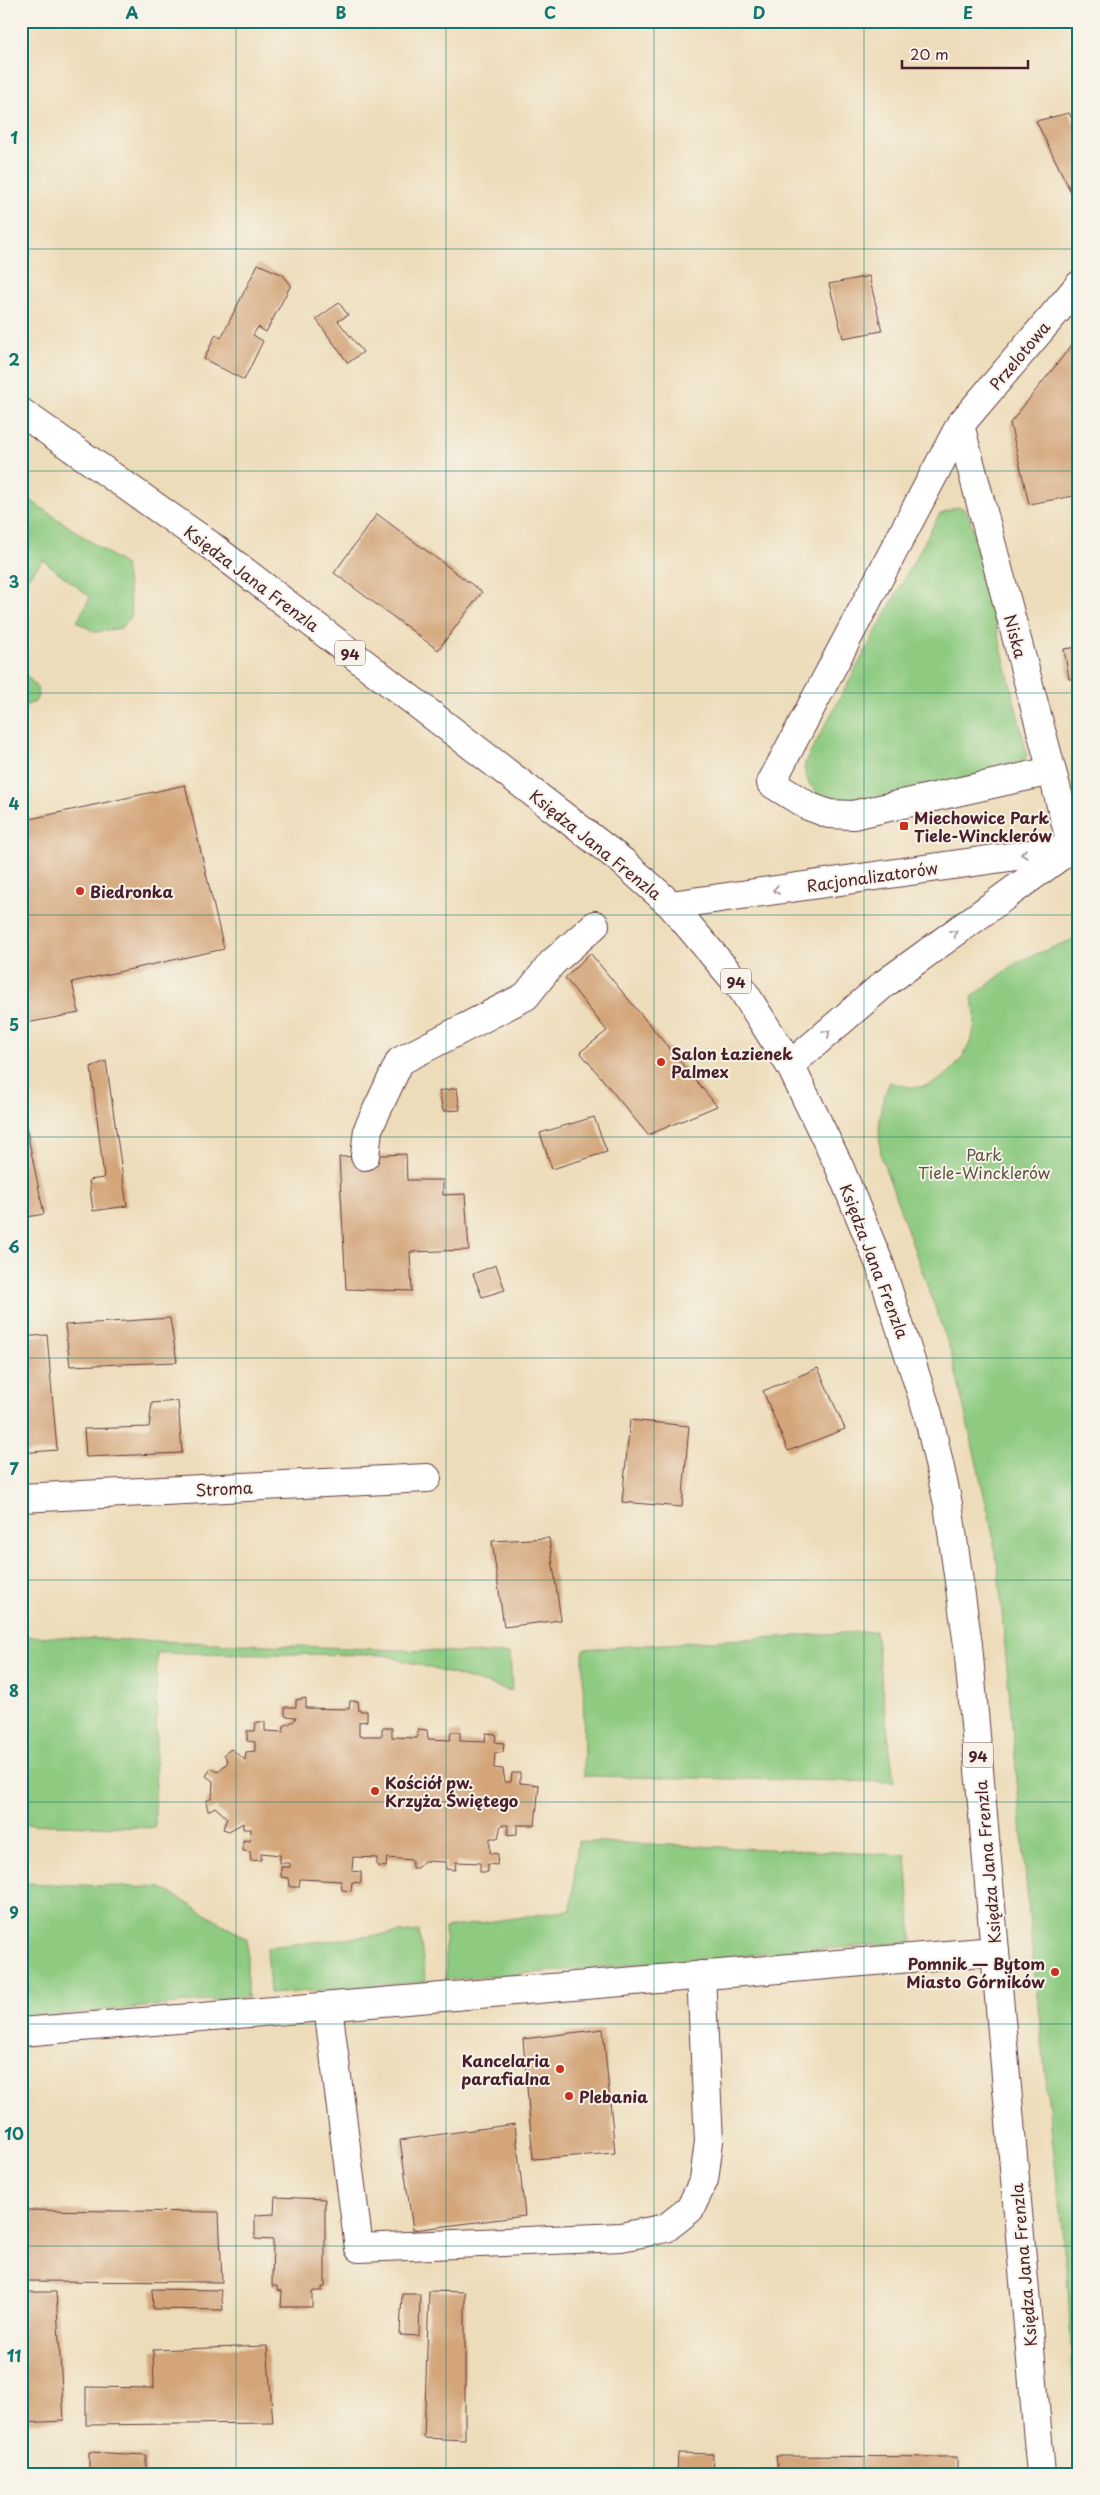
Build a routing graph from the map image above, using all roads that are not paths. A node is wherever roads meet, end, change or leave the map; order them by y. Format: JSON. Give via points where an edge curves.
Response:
{"nodes":[{"id":1,"x":1079,"y":285,"type":"edge"},
{"id":2,"x":21,"y":412,"type":"edge"},
{"id":3,"x":960,"y":425,"type":"junction"},
{"id":4,"x":1051,"y":771,"type":"junction"},
{"id":5,"x":1075,"y":847,"type":"edge"},
{"id":6,"x":671,"y":905,"type":"junction"},
{"id":7,"x":595,"y":925,"type":"dead end"},
{"id":8,"x":790,"y":1065,"type":"junction"},
{"id":9,"x":365,"y":1156,"type":"dead end"},
{"id":10,"x":427,"y":1478,"type":"dead end"},
{"id":11,"x":21,"y":1498,"type":"edge"},
{"id":12,"x":995,"y":1951,"type":"junction"},
{"id":13,"x":701,"y":1975,"type":"junction"},
{"id":14,"x":328,"y":2007,"type":"junction"},
{"id":15,"x":21,"y":2032,"type":"edge"},
{"id":16,"x":1041,"y":2474,"type":"edge"}],
"edges":[{"from":1,"to":3,"type":"main road","name":"Przelotowa"},
{"from":2,"to":6,"type":"main road","name":"Księdza Jana Frenzla","number":"94","via":[[217,551],[622,861]]},
{"from":3,"to":4,"type":"main road","name":"Niska"},
{"from":3,"to":4,"type":"main road","name":"Przelotowa","via":[[772,783],[808,806],[829,814],[853,815]]},
{"from":4,"to":5,"type":"main road","name":"Niska"},
{"from":5,"to":6,"type":"main road","name":"Racjonalizatorów","one_way":true},
{"from":8,"to":5,"type":"main road","one_way":true,"via":[[884,984]]},
{"from":6,"to":8,"type":"main road","name":"Księdza Jana Frenzla","number":"94","via":[[742,989]]},
{"from":7,"to":9,"type":"main road","via":[[552,963],[526,996],[400,1061],[368,1129]]},
{"from":8,"to":12,"type":"main road","name":"Księdza Jana Frenzla","number":"94","via":[[839,1166],[880,1264],[928,1414],[948,1504],[968,1646]]},
{"from":10,"to":11,"type":"main road","name":"Stroma"},
{"from":12,"to":13,"type":"main road"},
{"from":12,"to":16,"type":"main road","name":"Księdza Jana Frenzla","number":"94"},
{"from":13,"to":14,"type":"main road"},
{"from":13,"to":14,"type":"main road","via":[[709,2141],[704,2180],[690,2210],[666,2228],[621,2237],[359,2248]]},
{"from":14,"to":15,"type":"main road"}]}
